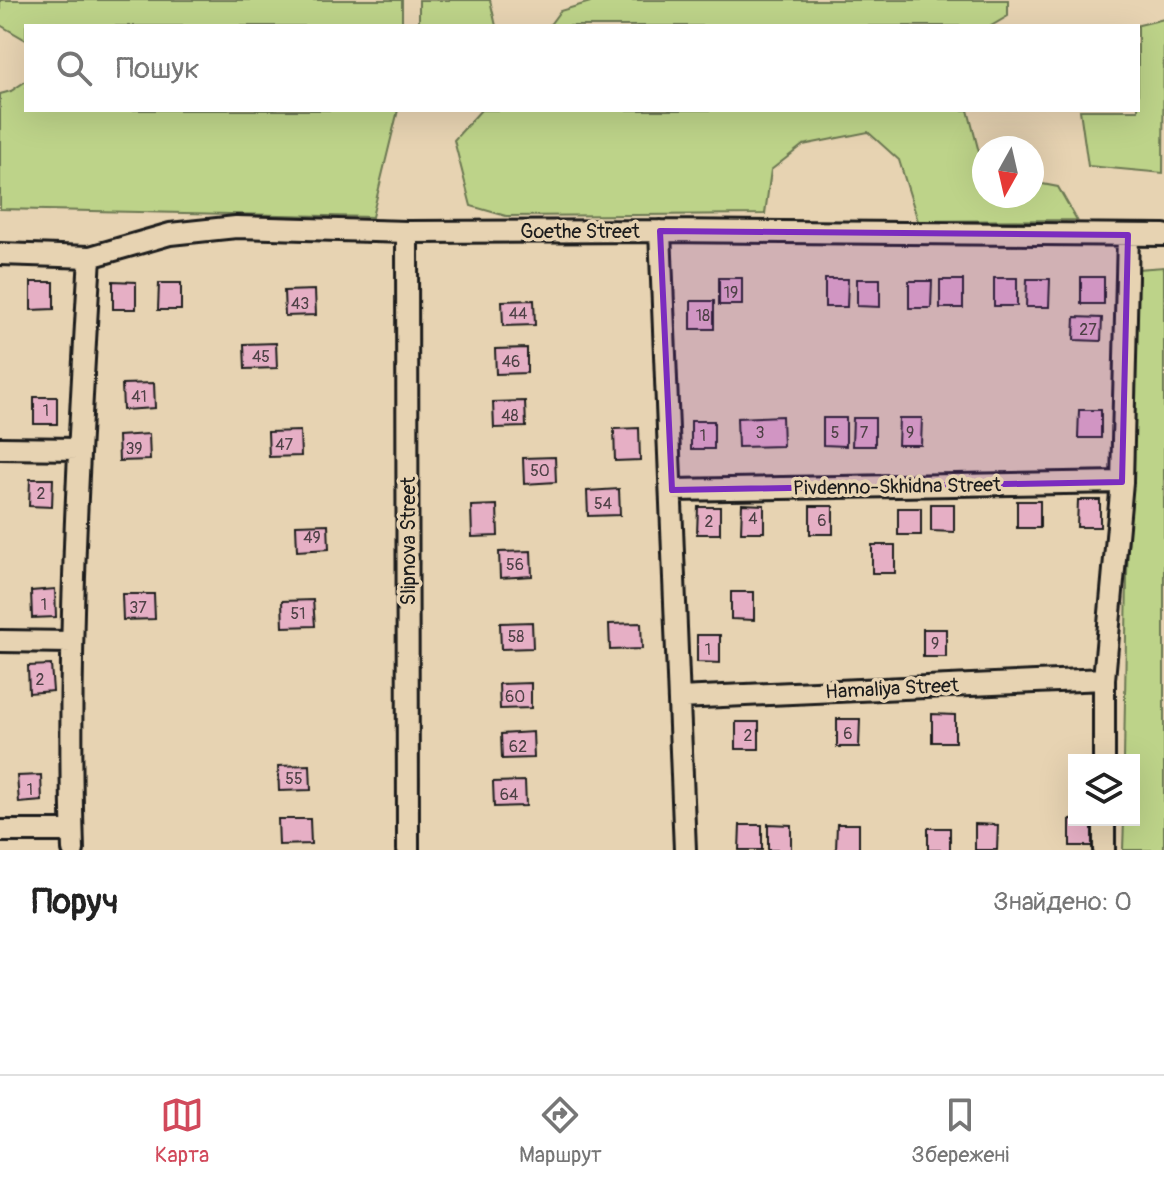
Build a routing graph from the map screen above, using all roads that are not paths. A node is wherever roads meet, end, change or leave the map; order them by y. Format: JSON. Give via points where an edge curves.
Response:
{"nodes":[{"id":1,"x":660,"y":231,"type":"junction"},
{"id":2,"x":407,"y":232,"type":"junction"},
{"id":3,"x":1128,"y":235,"type":"junction"},
{"id":4,"x":1164,"y":235,"type":"edge"},
{"id":5,"x":0,"y":254,"type":"edge"},
{"id":6,"x":90,"y":257,"type":"junction"},
{"id":7,"x":0,"y":448,"type":"edge"},
{"id":8,"x":78,"y":449,"type":"junction"},
{"id":9,"x":1122,"y":482,"type":"junction"},
{"id":10,"x":672,"y":490,"type":"junction"},
{"id":11,"x":0,"y":641,"type":"edge"},
{"id":12,"x":72,"y":642,"type":"junction"},
{"id":13,"x":1104,"y":679,"type":"junction"},
{"id":14,"x":679,"y":698,"type":"junction"},
{"id":15,"x":1104,"y":754,"type":"edge"},
{"id":16,"x":1104,"y":826,"type":"edge"},
{"id":17,"x":0,"y":831,"type":"edge"},
{"id":18,"x":72,"y":840,"type":"edge"},
{"id":19,"x":408,"y":850,"type":"edge"},
{"id":20,"x":685,"y":850,"type":"edge"},
{"id":21,"x":1104,"y":850,"type":"edge"}],
"edges":[{"from":1,"to":2,"type":"street","name":"Goethe Street"},
{"from":1,"to":3,"type":"street","name":"Goethe Street"},
{"from":1,"to":10,"type":"street"},
{"from":2,"to":6,"type":"street","name":"Goethe Street","via":[[236,227],[170,234]]},
{"from":2,"to":19,"type":"street","name":"Slipnova Street"},
{"from":3,"to":4,"type":"street","name":"Goethe Street"},
{"from":3,"to":9,"type":"street"},
{"from":5,"to":6,"type":"street","name":"Goethe Street"},
{"from":6,"to":8,"type":"street"},
{"from":7,"to":8,"type":"street"},
{"from":8,"to":12,"type":"street"},
{"from":9,"to":10,"type":"street","name":"Pivdenno-Skhidna Street"},
{"from":9,"to":13,"type":"street"},
{"from":10,"to":14,"type":"street"},
{"from":11,"to":12,"type":"street"},
{"from":12,"to":18,"type":"street"},
{"from":13,"to":14,"type":"street","name":"Hamaliya Street"},
{"from":13,"to":15,"type":"street"},
{"from":14,"to":20,"type":"street"},
{"from":16,"to":21,"type":"street"},
{"from":17,"to":18,"type":"street"}]}
